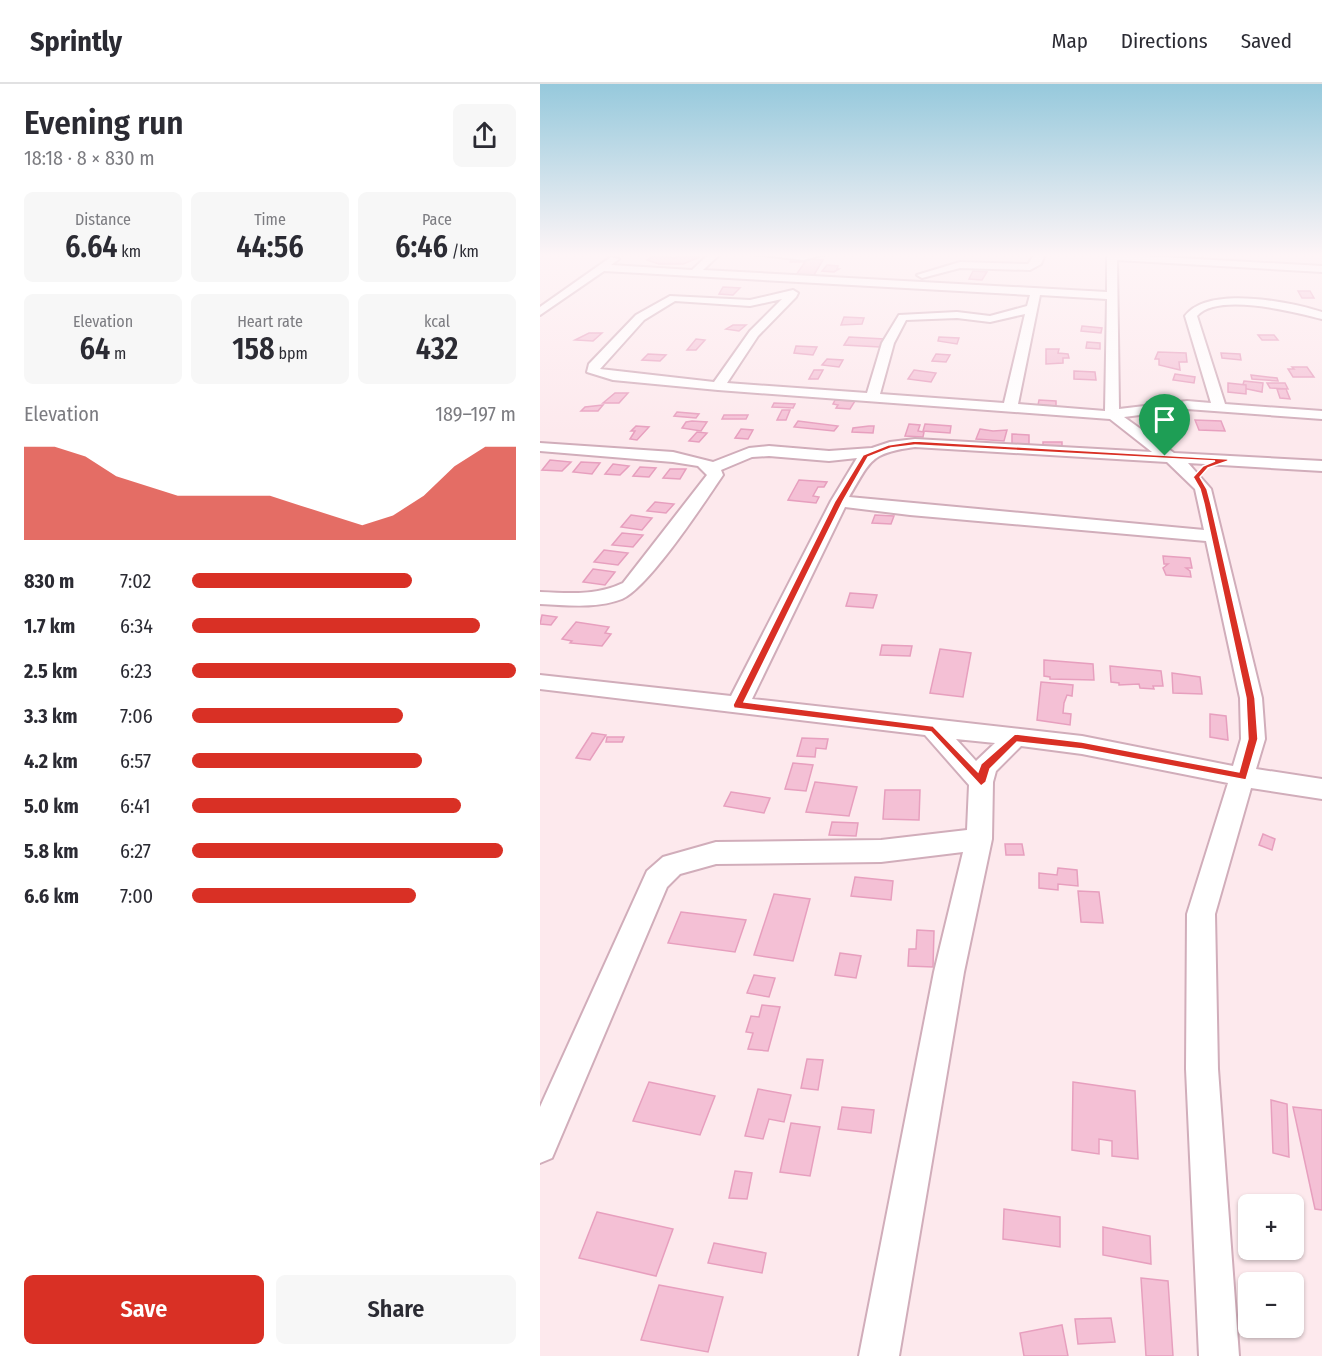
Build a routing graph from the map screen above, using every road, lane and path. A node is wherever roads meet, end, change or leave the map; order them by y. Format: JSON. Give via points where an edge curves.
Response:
{"nodes":[{"id":1,"x":646,"y":313,"type":"edge"},
{"id":2,"x":774,"y":313,"type":"edge"},
{"id":3,"x":1010,"y":313,"type":"edge"},
{"id":4,"x":1033,"y":313,"type":"edge"},
{"id":5,"x":1113,"y":313,"type":"edge"},
{"id":6,"x":1193,"y":313,"type":"edge"},
{"id":7,"x":718,"y":386,"type":"junction"},
{"id":8,"x":873,"y":396,"type":"junction"},
{"id":9,"x":1219,"y":406,"type":"junction"},
{"id":10,"x":1010,"y":408,"type":"junction"},
{"id":11,"x":1112,"y":413,"type":"junction"},
{"id":12,"x":1322,"y":415,"type":"edge"},
{"id":13,"x":540,"y":447,"type":"edge"},
{"id":14,"x":873,"y":452,"type":"junction"},
{"id":15,"x":1165,"y":456,"type":"junction"},
{"id":16,"x":1226,"y":460,"type":"junction"},
{"id":17,"x":1322,"y":466,"type":"edge"},
{"id":18,"x":712,"y":468,"type":"junction"},
{"id":19,"x":1196,"y":477,"type":"junction"},
{"id":20,"x":839,"y":501,"type":"junction"},
{"id":21,"x":1214,"y":536,"type":"junction"},
{"id":22,"x":540,"y":597,"type":"edge"},
{"id":23,"x":540,"y":682,"type":"edge"},
{"id":24,"x":738,"y":705,"type":"junction"},
{"id":25,"x":933,"y":729,"type":"junction"},
{"id":26,"x":1015,"y":738,"type":"junction"},
{"id":27,"x":1242,"y":777,"type":"junction"},
{"id":28,"x":981,"y":782,"type":"junction"},
{"id":29,"x":1322,"y":789,"type":"edge"},
{"id":30,"x":979,"y":838,"type":"junction"},
{"id":31,"x":540,"y":1146,"type":"edge"},
{"id":32,"x":879,"y":1356,"type":"edge"},
{"id":33,"x":1219,"y":1356,"type":"edge"}],
"edges":[{"from":1,"to":7,"type":"street","via":[[593,372]]},
{"from":2,"to":7,"type":"street","via":[[754,334]]},
{"from":3,"to":8,"type":"street","via":[[990,318],[903,317],[896,324]]},
{"from":4,"to":10,"type":"street"},
{"from":5,"to":11,"type":"street"},
{"from":6,"to":9,"type":"street"},
{"from":7,"to":8,"type":"street"},
{"from":8,"to":10,"type":"street"},
{"from":9,"to":11,"type":"street","via":[[1164,406]]},
{"from":9,"to":12,"type":"street"},
{"from":10,"to":11,"type":"street"},
{"from":11,"to":15,"type":"street"},
{"from":13,"to":18,"type":"street","via":[[673,457],[703,462]]},
{"from":14,"to":15,"type":"street","via":[[915,443]]},
{"from":14,"to":18,"type":"street","via":[[829,456],[769,451],[749,453]]},
{"from":14,"to":20,"type":"street","via":[[866,455]]},
{"from":15,"to":16,"type":"street"},
{"from":15,"to":19,"type":"street"},
{"from":16,"to":17,"type":"street"},
{"from":16,"to":19,"type":"street","via":[[1206,467]]},
{"from":18,"to":22,"type":"street","via":[[715,475],[699,499],[630,587],[591,600]]},
{"from":19,"to":21,"type":"street","via":[[1203,489]]},
{"from":20,"to":21,"type":"street"},
{"from":20,"to":24,"type":"street"},
{"from":21,"to":27,"type":"street","via":[[1251,698],[1253,739]]},
{"from":23,"to":24,"type":"street"},
{"from":24,"to":25,"type":"street"},
{"from":25,"to":26,"type":"street"},
{"from":25,"to":28,"type":"street"},
{"from":26,"to":27,"type":"street","via":[[1082,746]]},
{"from":26,"to":28,"type":"street","via":[[985,767]]},
{"from":27,"to":29,"type":"street"},
{"from":27,"to":33,"type":"street","via":[[1202,914],[1202,1069]]},
{"from":28,"to":30,"type":"street"},
{"from":30,"to":31,"type":"street","via":[[881,851],[716,853],[672,865],[657,879]]},
{"from":30,"to":32,"type":"street","via":[[949,972]]}]}
